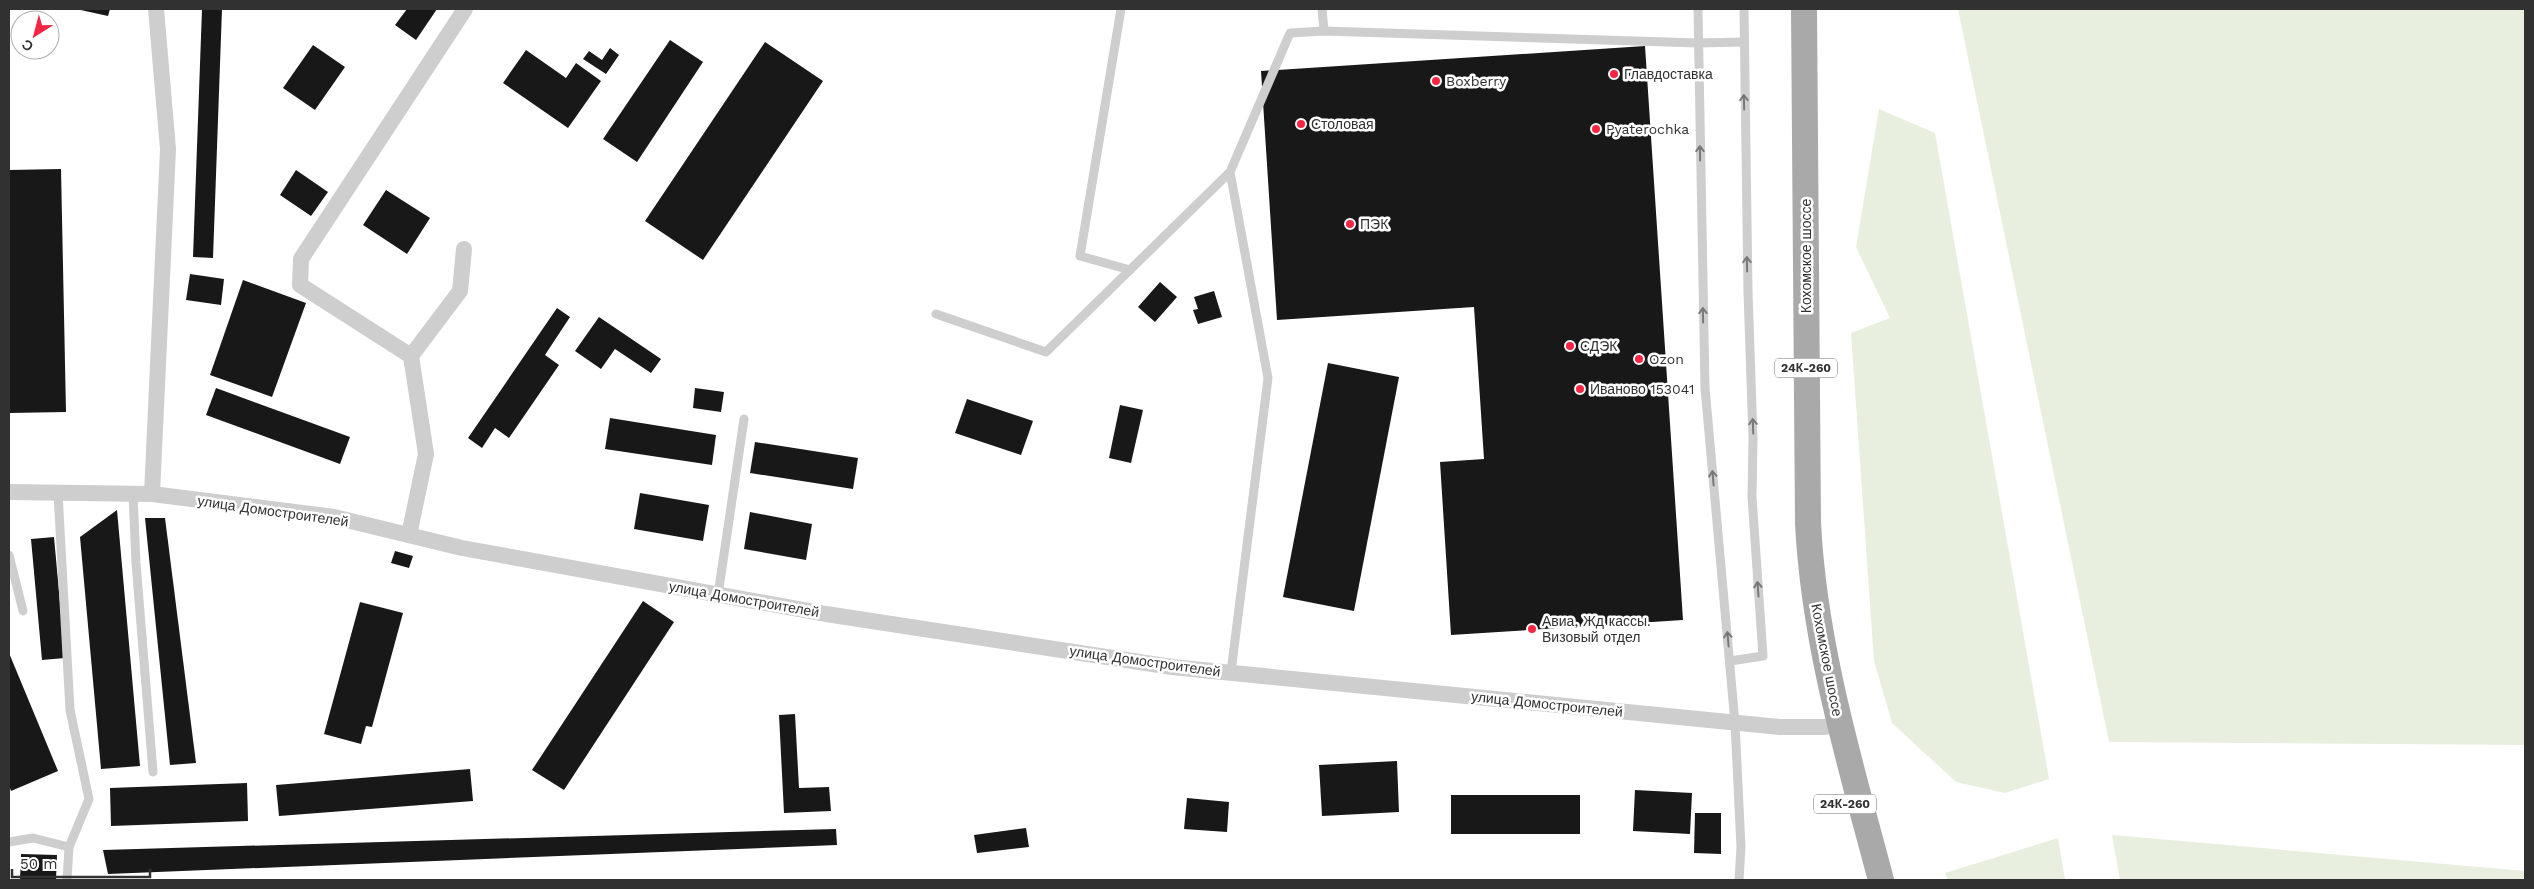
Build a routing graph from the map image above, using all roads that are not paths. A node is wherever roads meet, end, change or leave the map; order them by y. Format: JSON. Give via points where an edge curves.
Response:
{"nodes":[{"id":1,"x":156,"y":9,"type":"edge"},
{"id":2,"x":465,"y":9,"type":"edge"},
{"id":3,"x":1121,"y":9,"type":"edge"},
{"id":4,"x":1322,"y":9,"type":"edge"},
{"id":5,"x":1698,"y":9,"type":"edge"},
{"id":6,"x":1744,"y":9,"type":"edge"},
{"id":7,"x":1793,"y":9,"type":"edge"},
{"id":8,"x":1804,"y":9,"type":"edge"},
{"id":9,"x":1324,"y":31,"type":"junction"},
{"id":10,"x":1743,"y":42,"type":"junction"},
{"id":11,"x":1698,"y":44,"type":"junction"},
{"id":12,"x":1230,"y":172,"type":"junction"},
{"id":13,"x":464,"y":249,"type":"dead end"},
{"id":14,"x":1130,"y":270,"type":"junction"},
{"id":15,"x":936,"y":314,"type":"dead end"},
{"id":16,"x":410,"y":356,"type":"junction"},
{"id":17,"x":744,"y":419,"type":"dead end"},
{"id":18,"x":9,"y":492,"type":"edge"},
{"id":19,"x":58,"y":493,"type":"junction"},
{"id":20,"x":133,"y":494,"type":"junction"},
{"id":21,"x":152,"y":494,"type":"junction"},
{"id":22,"x":409,"y":535,"type":"junction"},
{"id":23,"x":9,"y":554,"type":"edge"},
{"id":24,"x":718,"y":595,"type":"junction"},
{"id":25,"x":23,"y":610,"type":"dead end"},
{"id":26,"x":1730,"y":661,"type":"junction"},
{"id":27,"x":1231,"y":672,"type":"junction"},
{"id":28,"x":1735,"y":723,"type":"junction"},
{"id":29,"x":1832,"y":726,"type":"junction"},
{"id":30,"x":153,"y":772,"type":"dead end"},
{"id":31,"x":9,"y":842,"type":"edge"},
{"id":32,"x":69,"y":847,"type":"junction"},
{"id":33,"x":68,"y":880,"type":"edge"},
{"id":34,"x":1739,"y":880,"type":"edge"},
{"id":35,"x":1864,"y":880,"type":"edge"},
{"id":36,"x":1882,"y":880,"type":"edge"}],
"edges":[{"from":1,"to":21,"type":"street","via":[[168,149]]},
{"from":2,"to":16,"type":"street","via":[[301,259],[300,285]]},
{"from":3,"to":14,"type":"lane","via":[[1080,256]]},
{"from":4,"to":9,"type":"lane"},
{"from":5,"to":11,"type":"lane"},
{"from":6,"to":10,"type":"lane"},
{"from":7,"to":29,"type":"main road","name":"Кохомское шоссе","number":"24К-260","via":[[1797,526],[1807,634]]},
{"from":8,"to":29,"type":"main road","name":"Кохомское шоссе","number":"24К-260","via":[[1808,524],[1810,574]]},
{"from":9,"to":11,"type":"lane"},
{"from":9,"to":12,"type":"lane","via":[[1290,33]]},
{"from":10,"to":11,"type":"lane"},
{"from":26,"to":10,"type":"lane","one_way":true,"via":[[1763,656],[1752,497]]},
{"from":26,"to":11,"type":"lane","one_way":true,"via":[[1705,388]]},
{"from":12,"to":14,"type":"lane"},
{"from":12,"to":27,"type":"lane","via":[[1268,378]]},
{"from":13,"to":16,"type":"street","via":[[460,291]]},
{"from":14,"to":15,"type":"lane","via":[[1046,352]]},
{"from":16,"to":22,"type":"street","via":[[426,454]]},
{"from":17,"to":24,"type":"lane"},
{"from":18,"to":19,"type":"street","name":"улица Домостроителей"},
{"from":19,"to":20,"type":"street","name":"улица Домостроителей"},
{"from":19,"to":32,"type":"lane","via":[[70,710],[89,799]]},
{"from":20,"to":21,"type":"street","name":"улица Домостроителей"},
{"from":20,"to":30,"type":"lane"},
{"from":21,"to":22,"type":"street","name":"улица Домостроителей","via":[[334,517]]},
{"from":22,"to":24,"type":"street","name":"улица Домостроителей","via":[[462,548]]},
{"from":23,"to":25,"type":"lane"},
{"from":24,"to":27,"type":"street","name":"улица Домостроителей","via":[[1172,666]]},
{"from":26,"to":28,"type":"lane"},
{"from":27,"to":28,"type":"street","name":"улица Домостроителей"},
{"from":28,"to":29,"type":"street","name":"улица Домостроителей","via":[[1780,727]]},
{"from":28,"to":34,"type":"lane","via":[[1741,847]]},
{"from":29,"to":35,"type":"main road","number":"24К-260"},
{"from":29,"to":36,"type":"main road"},
{"from":31,"to":32,"type":"lane","via":[[33,838]]},
{"from":32,"to":33,"type":"lane"}]}
